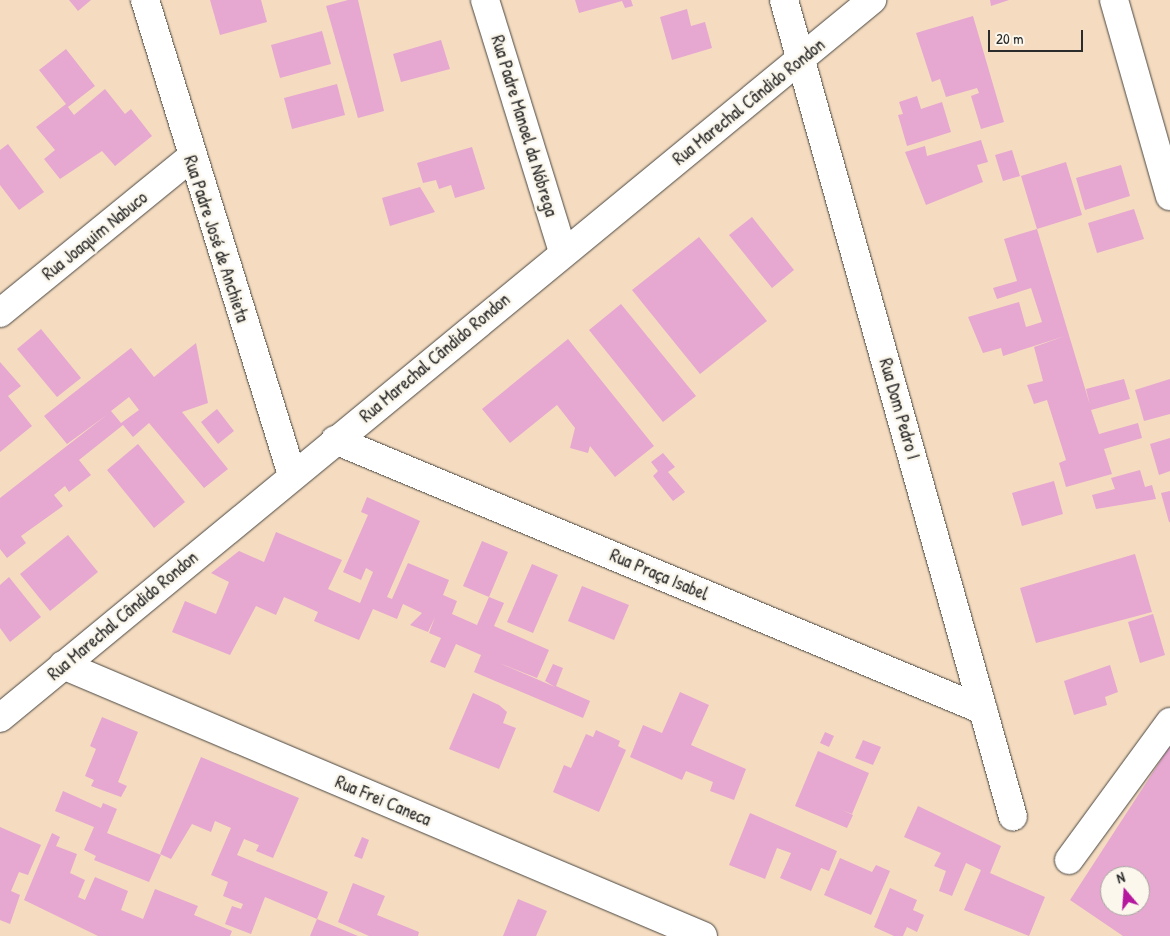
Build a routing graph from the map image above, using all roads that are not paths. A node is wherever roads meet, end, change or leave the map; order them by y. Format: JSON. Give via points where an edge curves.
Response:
{"nodes":[{"id":1,"x":145,"y":0,"type":"edge"},
{"id":2,"x":485,"y":0,"type":"edge"},
{"id":3,"x":784,"y":0,"type":"edge"},
{"id":4,"x":872,"y":0,"type":"edge"},
{"id":5,"x":1114,"y":0,"type":"edge"},
{"id":6,"x":802,"y":59,"type":"junction"},
{"id":7,"x":190,"y":158,"type":"junction"},
{"id":8,"x":1170,"y":196,"type":"edge"},
{"id":9,"x":563,"y":252,"type":"junction"},
{"id":10,"x":0,"y":313,"type":"edge"},
{"id":11,"x":335,"y":440,"type":"junction"},
{"id":12,"x":292,"y":476,"type":"junction"},
{"id":13,"x":63,"y":665,"type":"junction"},
{"id":14,"x":983,"y":710,"type":"junction"},
{"id":15,"x":0,"y":718,"type":"edge"},
{"id":16,"x":1170,"y":722,"type":"edge"},
{"id":17,"x":1014,"y":817,"type":"dead end"},
{"id":18,"x":1069,"y":860,"type":"dead end"},
{"id":19,"x":703,"y":936,"type":"edge"}],
"edges":[{"from":1,"to":7,"type":"street","name":"Rua Padre José de Anchieta"},
{"from":2,"to":9,"type":"street","name":"Rua Padre Manoel da Nóbrega"},
{"from":3,"to":6,"type":"street","name":"Rua Dom Pedro I"},
{"from":4,"to":6,"type":"street","name":"Rua Marechal Cândido Rondon"},
{"from":5,"to":8,"type":"street"},
{"from":6,"to":9,"type":"street","name":"Rua Marechal Cândido Rondon"},
{"from":6,"to":14,"type":"street","name":"Rua Dom Pedro I"},
{"from":7,"to":10,"type":"street","name":"Rua Joaquim Nabuco"},
{"from":7,"to":12,"type":"street","name":"Rua Padre José de Anchieta"},
{"from":9,"to":11,"type":"street","name":"Rua Marechal Cândido Rondon"},
{"from":11,"to":12,"type":"street","name":"Rua Marechal Cândido Rondon"},
{"from":11,"to":14,"type":"street","name":"Rua Praça Isabel"},
{"from":12,"to":13,"type":"street","name":"Rua Marechal Cândido Rondon"},
{"from":13,"to":15,"type":"street","name":"Rua Marechal Cândido Rondon"},
{"from":13,"to":19,"type":"street","name":"Rua Frei Caneca"},
{"from":14,"to":17,"type":"street","name":"Rua Dom Pedro I"},
{"from":16,"to":18,"type":"street"}]}
